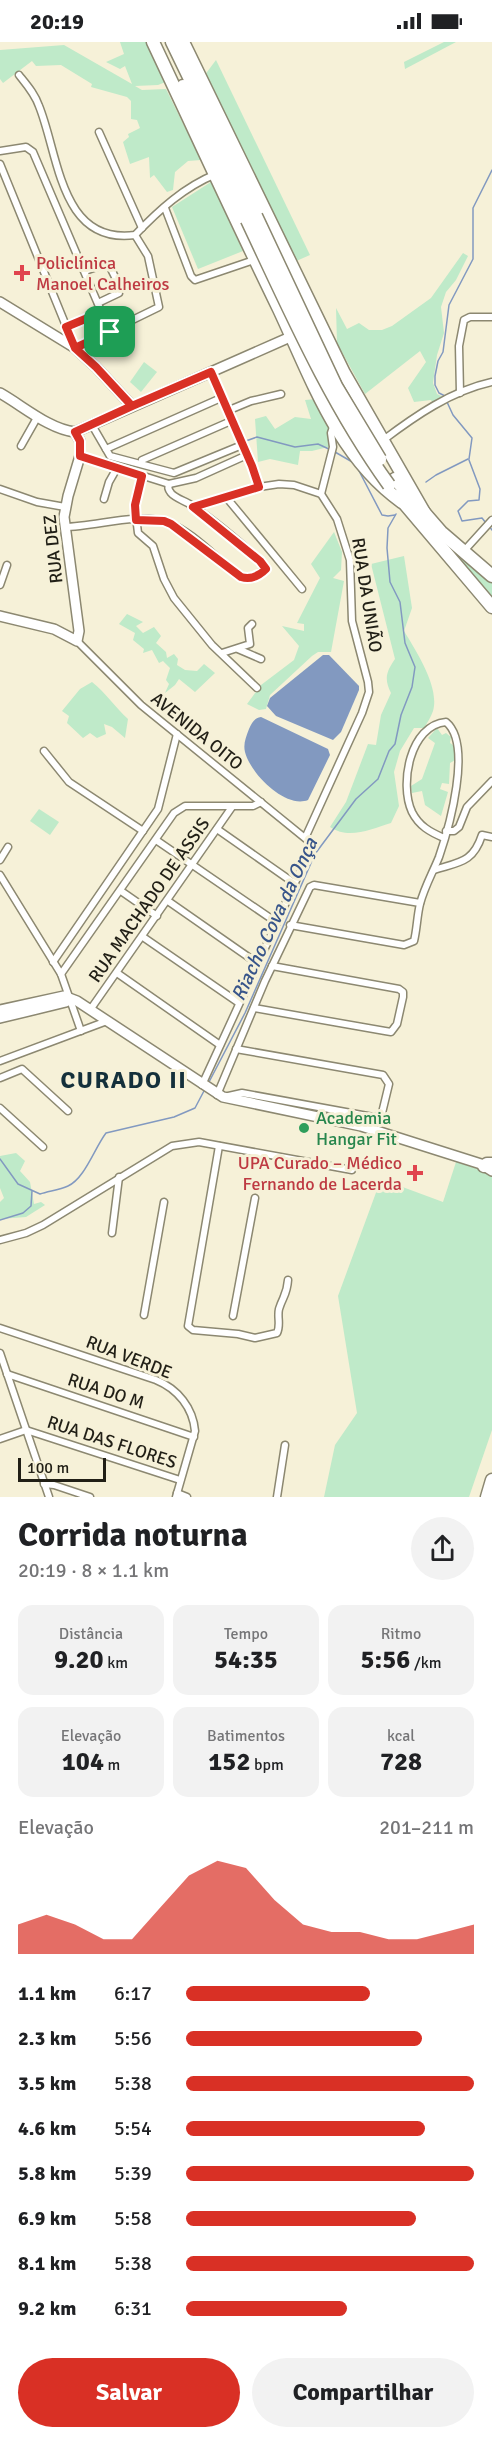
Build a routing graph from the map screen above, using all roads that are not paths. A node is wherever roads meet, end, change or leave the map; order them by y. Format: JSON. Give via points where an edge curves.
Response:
{"nodes":[{"id":1,"x":153,"y":42,"type":"edge"},
{"id":2,"x":162,"y":42,"type":"edge"},
{"id":3,"x":172,"y":42,"type":"edge"},
{"id":4,"x":183,"y":42,"type":"edge"},
{"id":5,"x":19,"y":75,"type":"dead end"},
{"id":6,"x":99,"y":132,"type":"dead end"},
{"id":7,"x":0,"y":151,"type":"edge"},
{"id":8,"x":0,"y":164,"type":"edge"},
{"id":9,"x":216,"y":174,"type":"junction"},
{"id":10,"x":165,"y":208,"type":"junction"},
{"id":11,"x":251,"y":218,"type":"junction"},
{"id":12,"x":142,"y":228,"type":"junction"},
{"id":13,"x":135,"y":235,"type":"junction"},
{"id":14,"x":254,"y":260,"type":"junction"},
{"id":15,"x":85,"y":271,"type":"junction"},
{"id":16,"x":0,"y":302,"type":"edge"},
{"id":17,"x":98,"y":303,"type":"junction"},
{"id":18,"x":102,"y":312,"type":"junction"},
{"id":19,"x":492,"y":317,"type":"edge"},
{"id":20,"x":321,"y":323,"type":"junction"},
{"id":21,"x":66,"y":327,"type":"junction"},
{"id":22,"x":110,"y":332,"type":"junction"},
{"id":23,"x":292,"y":336,"type":"junction"},
{"id":24,"x":75,"y":348,"type":"junction"},
{"id":25,"x":211,"y":372,"type":"junction"},
{"id":26,"x":492,"y":382,"type":"edge"},
{"id":27,"x":0,"y":393,"type":"edge"},
{"id":28,"x":460,"y":393,"type":"junction"},
{"id":29,"x":280,"y":394,"type":"dead end"},
{"id":30,"x":221,"y":398,"type":"junction"},
{"id":31,"x":132,"y":406,"type":"junction"},
{"id":32,"x":227,"y":411,"type":"junction"},
{"id":33,"x":38,"y":416,"type":"junction"},
{"id":34,"x":231,"y":421,"type":"junction"},
{"id":35,"x":334,"y":424,"type":"junction"},
{"id":36,"x":89,"y":427,"type":"junction"},
{"id":37,"x":75,"y":432,"type":"junction"},
{"id":38,"x":382,"y":441,"type":"junction"},
{"id":39,"x":242,"y":445,"type":"junction"},
{"id":40,"x":21,"y":446,"type":"dead end"},
{"id":41,"x":106,"y":449,"type":"junction"},
{"id":42,"x":247,"y":455,"type":"junction"},
{"id":43,"x":80,"y":456,"type":"junction"},
{"id":44,"x":142,"y":460,"type":"dead end"},
{"id":45,"x":117,"y":468,"type":"junction"},
{"id":46,"x":142,"y":476,"type":"junction"},
{"id":47,"x":392,"y":482,"type":"junction"},
{"id":48,"x":169,"y":484,"type":"junction"},
{"id":49,"x":259,"y":487,"type":"junction"},
{"id":50,"x":0,"y":489,"type":"edge"},
{"id":51,"x":321,"y":494,"type":"junction"},
{"id":52,"x":226,"y":497,"type":"junction"},
{"id":53,"x":104,"y":500,"type":"dead end"},
{"id":54,"x":402,"y":502,"type":"junction"},
{"id":55,"x":65,"y":507,"type":"junction"},
{"id":56,"x":193,"y":507,"type":"junction"},
{"id":57,"x":425,"y":514,"type":"junction"},
{"id":58,"x":136,"y":520,"type":"junction"},
{"id":59,"x":491,"y":521,"type":"edge"},
{"id":60,"x":64,"y":527,"type":"junction"},
{"id":61,"x":463,"y":552,"type":"junction"},
{"id":62,"x":7,"y":565,"type":"dead end"},
{"id":63,"x":492,"y":576,"type":"edge"},
{"id":64,"x":0,"y":585,"type":"edge"},
{"id":65,"x":302,"y":589,"type":"dead end"},
{"id":66,"x":492,"y":607,"type":"edge"},
{"id":67,"x":0,"y":616,"type":"edge"},
{"id":68,"x":252,"y":624,"type":"dead end"},
{"id":69,"x":77,"y":641,"type":"junction"},
{"id":70,"x":238,"y":649,"type":"junction"},
{"id":71,"x":222,"y":654,"type":"junction"},
{"id":72,"x":261,"y":659,"type":"dead end"},
{"id":73,"x":257,"y":688,"type":"dead end"},
{"id":74,"x":177,"y":734,"type":"junction"},
{"id":75,"x":44,"y":751,"type":"dead end"},
{"id":76,"x":492,"y":781,"type":"edge"},
{"id":77,"x":261,"y":802,"type":"junction"},
{"id":78,"x":231,"y":807,"type":"junction"},
{"id":79,"x":217,"y":829,"type":"junction"},
{"id":80,"x":143,"y":831,"type":"junction"},
{"id":81,"x":445,"y":834,"type":"junction"},
{"id":82,"x":306,"y":836,"type":"junction"},
{"id":83,"x":492,"y":837,"type":"edge"},
{"id":84,"x":156,"y":840,"type":"junction"},
{"id":85,"x":8,"y":847,"type":"dead end"},
{"id":86,"x":0,"y":860,"type":"edge"},
{"id":87,"x":192,"y":865,"type":"junction"},
{"id":88,"x":434,"y":870,"type":"junction"},
{"id":89,"x":0,"y":875,"type":"edge"},
{"id":90,"x":294,"y":883,"type":"junction"},
{"id":91,"x":121,"y":891,"type":"junction"},
{"id":92,"x":168,"y":901,"type":"junction"},
{"id":93,"x":420,"y":903,"type":"junction"},
{"id":94,"x":157,"y":916,"type":"junction"},
{"id":95,"x":276,"y":922,"type":"junction"},
{"id":96,"x":290,"y":925,"type":"junction"},
{"id":97,"x":143,"y":937,"type":"junction"},
{"id":98,"x":53,"y":962,"type":"junction"},
{"id":99,"x":257,"y":963,"type":"junction"},
{"id":100,"x":272,"y":966,"type":"junction"},
{"id":101,"x":117,"y":973,"type":"junction"},
{"id":102,"x":61,"y":974,"type":"junction"},
{"id":103,"x":69,"y":998,"type":"junction"},
{"id":104,"x":239,"y":1003,"type":"junction"},
{"id":105,"x":254,"y":1008,"type":"junction"},
{"id":106,"x":0,"y":1010,"type":"edge"},
{"id":107,"x":90,"y":1010,"type":"junction"},
{"id":108,"x":0,"y":1018,"type":"edge"},
{"id":109,"x":107,"y":1022,"type":"junction"},
{"id":110,"x":81,"y":1031,"type":"junction"},
{"id":111,"x":220,"y":1045,"type":"junction"},
{"id":112,"x":236,"y":1049,"type":"junction"},
{"id":113,"x":0,"y":1061,"type":"edge"},
{"id":114,"x":0,"y":1078,"type":"edge"},
{"id":115,"x":211,"y":1091,"type":"junction"},
{"id":116,"x":0,"y":1107,"type":"edge"},
{"id":117,"x":68,"y":1111,"type":"dead end"},
{"id":118,"x":219,"y":1146,"type":"junction"},
{"id":119,"x":43,"y":1147,"type":"dead end"},
{"id":120,"x":489,"y":1167,"type":"edge"},
{"id":121,"x":352,"y":1170,"type":"dead end"},
{"id":122,"x":119,"y":1177,"type":"junction"},
{"id":123,"x":255,"y":1198,"type":"dead end"},
{"id":124,"x":164,"y":1202,"type":"dead end"},
{"id":125,"x":112,"y":1233,"type":"dead end"},
{"id":126,"x":0,"y":1240,"type":"edge"},
{"id":127,"x":288,"y":1280,"type":"dead end"},
{"id":128,"x":144,"y":1315,"type":"dead end"},
{"id":129,"x":233,"y":1316,"type":"dead end"},
{"id":130,"x":0,"y":1328,"type":"edge"},
{"id":131,"x":0,"y":1353,"type":"edge"},
{"id":132,"x":7,"y":1374,"type":"junction"},
{"id":133,"x":26,"y":1430,"type":"junction"},
{"id":134,"x":194,"y":1437,"type":"junction"},
{"id":135,"x":0,"y":1439,"type":"edge"},
{"id":136,"x":285,"y":1445,"type":"dead end"},
{"id":137,"x":180,"y":1480,"type":"junction"},
{"id":138,"x":492,"y":1480,"type":"edge"},
{"id":139,"x":44,"y":1484,"type":"junction"},
{"id":140,"x":279,"y":1486,"type":"junction"},
{"id":141,"x":177,"y":1495,"type":"edge"},
{"id":142,"x":49,"y":1497,"type":"edge"},
{"id":143,"x":90,"y":1497,"type":"edge"},
{"id":144,"x":188,"y":1497,"type":"edge"},
{"id":145,"x":277,"y":1497,"type":"edge"},
{"id":146,"x":284,"y":1497,"type":"edge"},
{"id":147,"x":486,"y":1497,"type":"edge"}],
"edges":[{"from":1,"to":9,"type":"highway"},
{"from":2,"to":11,"type":"highway"},
{"from":3,"to":11,"type":"highway"},
{"from":4,"to":20,"type":"highway"},
{"from":5,"to":13,"type":"street","via":[[39,107],[57,171],[78,212],[100,233]]},
{"from":6,"to":12,"type":"street"},
{"from":7,"to":15,"type":"street","via":[[26,147],[33,152]]},
{"from":8,"to":21,"type":"street"},
{"from":9,"to":10,"type":"street","via":[[189,187]]},
{"from":9,"to":14,"type":"highway"},
{"from":10,"to":12,"type":"street"},
{"from":10,"to":14,"type":"street","via":[[193,279]]},
{"from":11,"to":47,"type":"highway","bridge":true,"via":[[309,351],[342,414],[362,447]]},
{"from":12,"to":13,"type":"street"},
{"from":13,"to":22,"type":"street","via":[[148,256],[157,308]]},
{"from":14,"to":23,"type":"highway"},
{"from":15,"to":17,"type":"street"},
{"from":15,"to":17,"type":"street","via":[[108,263],[118,283],[119,293]]},
{"from":16,"to":24,"type":"street"},
{"from":17,"to":18,"type":"street"},
{"from":18,"to":21,"type":"street"},
{"from":18,"to":22,"type":"street"},
{"from":19,"to":28,"type":"street","via":[[470,316],[464,320],[459,346]]},
{"from":20,"to":23,"type":"street"},
{"from":20,"to":38,"type":"highway"},
{"from":21,"to":24,"type":"street"},
{"from":22,"to":24,"type":"street"},
{"from":23,"to":25,"type":"street"},
{"from":23,"to":35,"type":"highway"},
{"from":24,"to":31,"type":"street"},
{"from":25,"to":30,"type":"street"},
{"from":25,"to":31,"type":"street"},
{"from":26,"to":28,"type":"street"},
{"from":27,"to":33,"type":"street"},
{"from":28,"to":38,"type":"street","via":[[426,409]]},
{"from":29,"to":32,"type":"street"},
{"from":30,"to":32,"type":"street"},
{"from":30,"to":41,"type":"street"},
{"from":31,"to":36,"type":"street"},
{"from":32,"to":34,"type":"street"},
{"from":33,"to":37,"type":"street","via":[[58,428]]},
{"from":33,"to":40,"type":"street"},
{"from":34,"to":39,"type":"street"},
{"from":34,"to":44,"type":"street"},
{"from":35,"to":51,"type":"street","via":[[333,447]]},
{"from":35,"to":54,"type":"highway","via":[[367,471]]},
{"from":36,"to":37,"type":"street"},
{"from":36,"to":41,"type":"street"},
{"from":37,"to":43,"type":"street","name":"RUA DEZ","via":[[80,441]]},
{"from":38,"to":57,"type":"highway"},
{"from":39,"to":41,"type":"street","via":[[174,473],[110,456]]},
{"from":39,"to":42,"type":"street"},
{"from":42,"to":48,"type":"street","via":[[196,478]]},
{"from":42,"to":49,"type":"street"},
{"from":43,"to":45,"type":"street"},
{"from":43,"to":55,"type":"street","name":"RUA DEZ"},
{"from":45,"to":46,"type":"street"},
{"from":45,"to":53,"type":"street"},
{"from":46,"to":48,"type":"street"},
{"from":46,"to":58,"type":"street","via":[[135,505]]},
{"from":47,"to":54,"type":"highway"},
{"from":47,"to":57,"type":"highway"},
{"from":48,"to":56,"type":"street","via":[[172,495]]},
{"from":49,"to":51,"type":"street","via":[[294,485]]},
{"from":49,"to":52,"type":"street"},
{"from":50,"to":55,"type":"street"},
{"from":51,"to":82,"type":"street","name":"RUA DA UNIÃO","via":[[337,519],[350,560],[352,621],[369,692]]},
{"from":52,"to":56,"type":"street"},
{"from":52,"to":65,"type":"street"},
{"from":54,"to":66,"type":"highway"},
{"from":55,"to":60,"type":"street","name":"RUA DEZ"},
{"from":56,"to":58,"type":"street","via":[[254,555],[265,570],[253,577],[241,577],[171,524]]},
{"from":57,"to":61,"type":"highway"},
{"from":58,"to":60,"type":"street"},
{"from":58,"to":71,"type":"street","via":[[138,533],[153,546],[174,598]]},
{"from":59,"to":61,"type":"street"},
{"from":60,"to":69,"type":"street","name":"RUA DEZ","via":[[79,631]]},
{"from":61,"to":63,"type":"highway"},
{"from":62,"to":64,"type":"street"},
{"from":67,"to":69,"type":"street","via":[[54,629]]},
{"from":68,"to":70,"type":"street","via":[[248,628],[250,644]]},
{"from":69,"to":74,"type":"street","name":"AVENIDA OITO","via":[[136,700]]},
{"from":70,"to":71,"type":"street"},
{"from":70,"to":72,"type":"street"},
{"from":71,"to":73,"type":"street"},
{"from":74,"to":77,"type":"street","name":"AVENIDA OITO"},
{"from":74,"to":80,"type":"street","via":[[160,806]]},
{"from":75,"to":80,"type":"street","via":[[69,782]]},
{"from":76,"to":81,"type":"street","via":[[467,807],[459,827]]},
{"from":77,"to":78,"type":"street"},
{"from":77,"to":82,"type":"street","name":"AVENIDA OITO"},
{"from":78,"to":79,"type":"street","name":"RUA MACHADO DE ASSIS"},
{"from":78,"to":84,"type":"street","via":[[181,808]]},
{"from":79,"to":87,"type":"street","name":"RUA MACHADO DE ASSIS"},
{"from":79,"to":90,"type":"street"},
{"from":80,"to":98,"type":"street"},
{"from":81,"to":81,"type":"street","via":[[425,829],[419,822],[411,808],[407,785],[409,761],[421,737],[431,727],[446,722],[453,729],[459,754]]},
{"from":81,"to":88,"type":"street"},
{"from":82,"to":90,"type":"street","name":"RUA DA UNIÃO","via":[[311,847]]},
{"from":83,"to":88,"type":"street","via":[[482,835],[477,850],[467,859]]},
{"from":84,"to":87,"type":"street"},
{"from":84,"to":91,"type":"street"},
{"from":85,"to":86,"type":"street"},
{"from":87,"to":92,"type":"street","name":"RUA MACHADO DE ASSIS"},
{"from":87,"to":95,"type":"street"},
{"from":88,"to":93,"type":"street"},
{"from":89,"to":98,"type":"street"},
{"from":90,"to":95,"type":"street","name":"RUA DA UNIÃO"},
{"from":91,"to":94,"type":"street"},
{"from":91,"to":102,"type":"street"},
{"from":92,"to":94,"type":"street","name":"RUA MACHADO DE ASSIS"},
{"from":92,"to":99,"type":"street"},
{"from":93,"to":96,"type":"street","via":[[314,885]]},
{"from":93,"to":96,"type":"street","via":[[414,941],[409,945]]},
{"from":94,"to":97,"type":"street","name":"RUA MACHADO DE ASSIS"},
{"from":95,"to":99,"type":"street","name":"RUA DA UNIÃO"},
{"from":96,"to":100,"type":"street"},
{"from":97,"to":101,"type":"street","name":"RUA MACHADO DE ASSIS"},
{"from":97,"to":104,"type":"street"},
{"from":98,"to":102,"type":"street"},
{"from":99,"to":104,"type":"street","name":"RUA DA UNIÃO"},
{"from":100,"to":105,"type":"street"},
{"from":100,"to":105,"type":"street","via":[[401,990],[396,1028],[391,1032]]},
{"from":101,"to":107,"type":"street","name":"RUA MACHADO DE ASSIS"},
{"from":101,"to":111,"type":"street"},
{"from":102,"to":103,"type":"street"},
{"from":103,"to":106,"type":"street"},
{"from":103,"to":107,"type":"street"},
{"from":103,"to":108,"type":"street","via":[[66,1002]]},
{"from":103,"to":110,"type":"street"},
{"from":104,"to":111,"type":"street","name":"RUA DA UNIÃO"},
{"from":105,"to":112,"type":"street"},
{"from":107,"to":109,"type":"street"},
{"from":109,"to":110,"type":"street"},
{"from":109,"to":115,"type":"street"},
{"from":110,"to":113,"type":"street"},
{"from":111,"to":115,"type":"street","name":"RUA DA UNIÃO"},
{"from":112,"to":115,"type":"street"},
{"from":112,"to":115,"type":"street","via":[[383,1075],[389,1084],[382,1113],[366,1116]]},
{"from":114,"to":117,"type":"street","via":[[22,1069]]},
{"from":115,"to":120,"type":"street","via":[[361,1126]]},
{"from":116,"to":119,"type":"street"},
{"from":118,"to":121,"type":"street"},
{"from":118,"to":122,"type":"street","via":[[199,1142],[172,1146]]},
{"from":118,"to":127,"type":"street","via":[[188,1326],[193,1330],[255,1338],[277,1333]]},
{"from":122,"to":125,"type":"street"},
{"from":122,"to":126,"type":"street","via":[[43,1225]]},
{"from":123,"to":129,"type":"street"},
{"from":124,"to":128,"type":"street"},
{"from":130,"to":134,"type":"street","name":"RUA VERDE","via":[[163,1383],[186,1403]]},
{"from":131,"to":132,"type":"street"},
{"from":132,"to":133,"type":"street"},
{"from":132,"to":134,"type":"street","name":"RUA DO M"},
{"from":133,"to":135,"type":"street","name":"RUA DAS FLORES"},
{"from":133,"to":137,"type":"street","name":"RUA DAS FLORES"},
{"from":133,"to":139,"type":"street"},
{"from":134,"to":137,"type":"street","name":"RUA VERDE"},
{"from":136,"to":140,"type":"street"},
{"from":137,"to":141,"type":"street","name":"RUA VERDE"},
{"from":138,"to":147,"type":"highway"},
{"from":139,"to":142,"type":"street"},
{"from":139,"to":143,"type":"street"},
{"from":140,"to":145,"type":"street"},
{"from":140,"to":146,"type":"street"},
{"from":141,"to":144,"type":"street","name":"RUA VERDE"}]}
